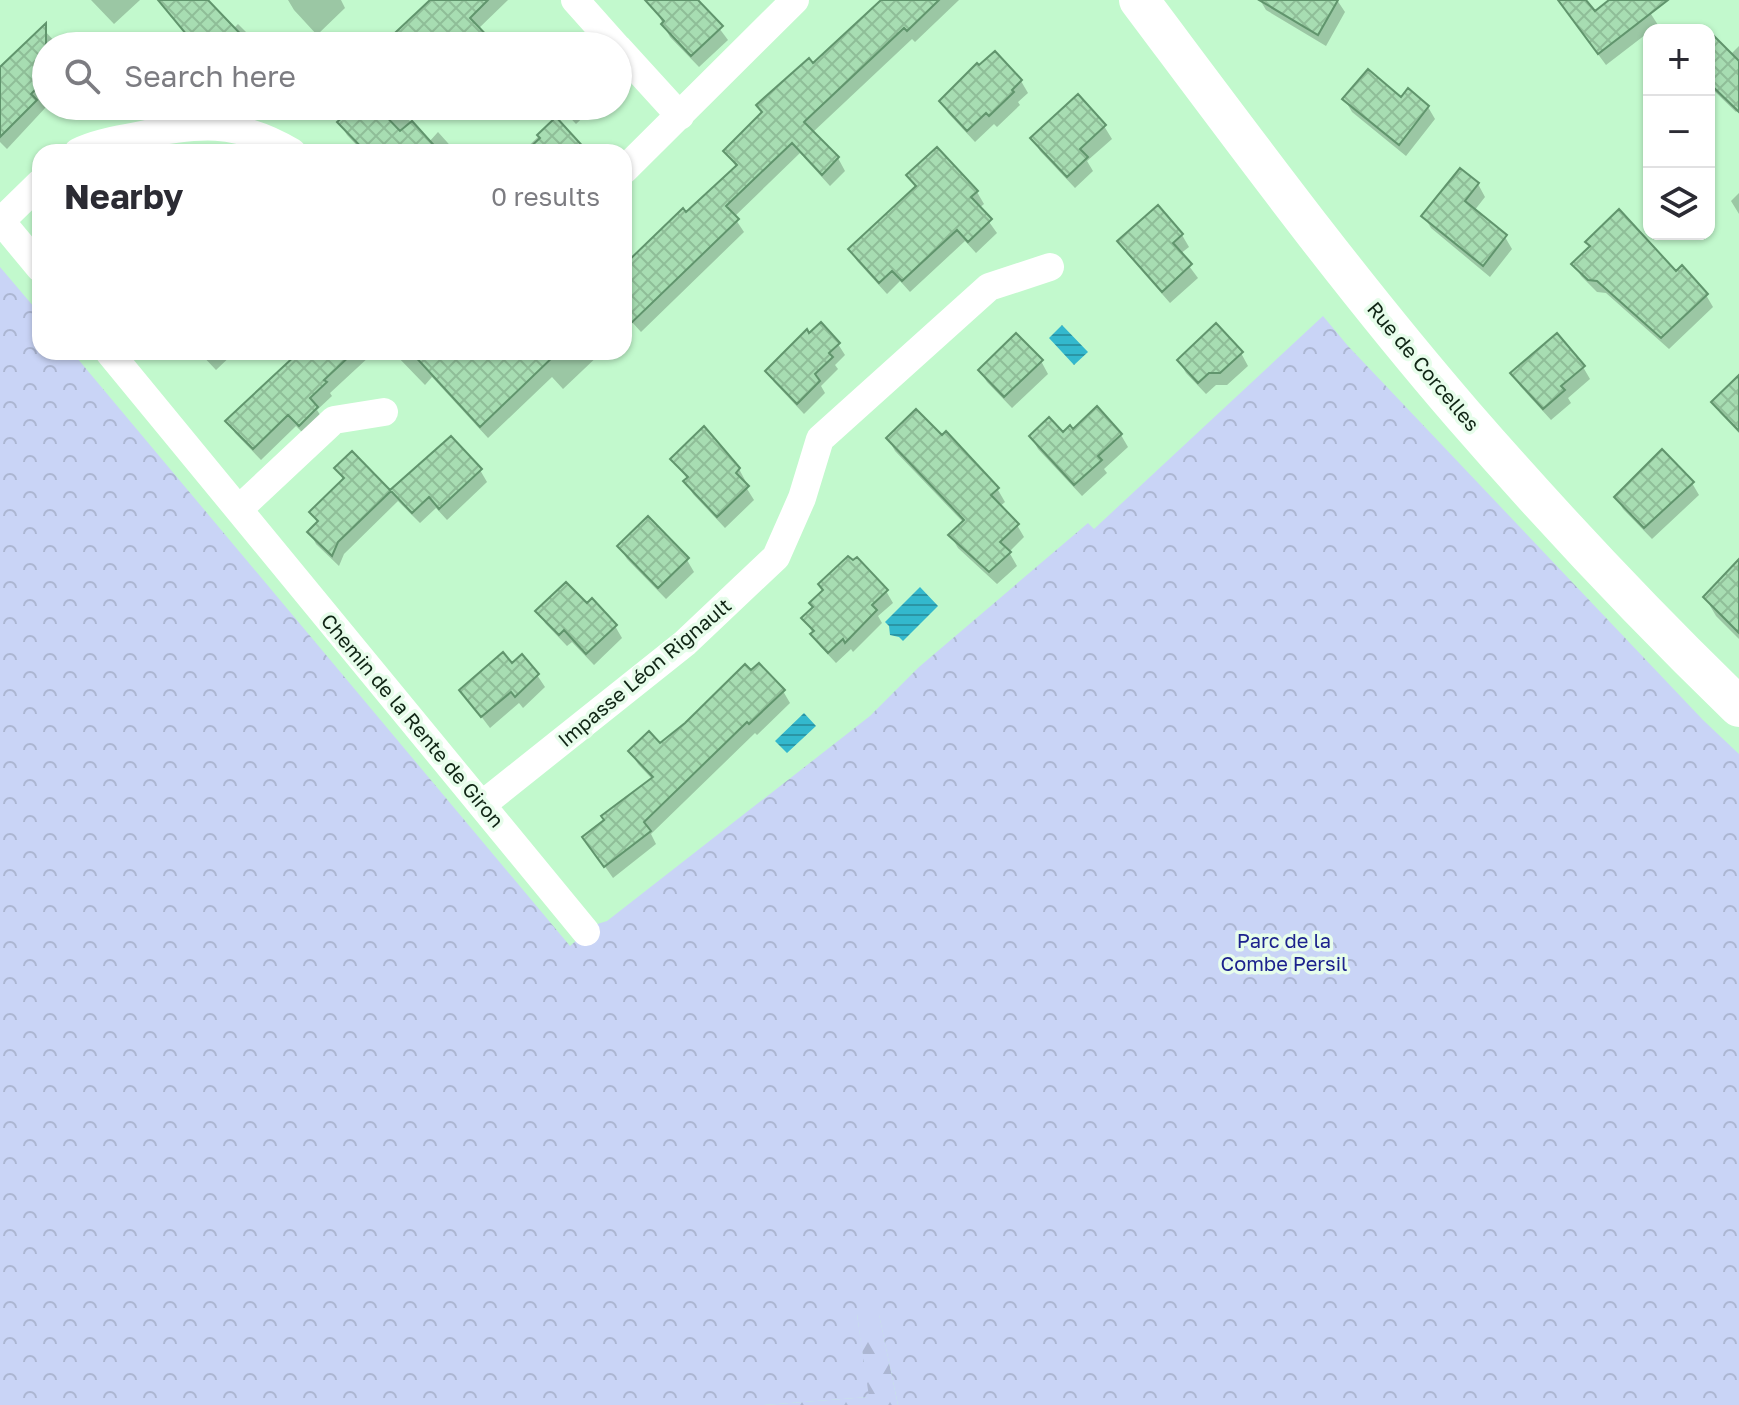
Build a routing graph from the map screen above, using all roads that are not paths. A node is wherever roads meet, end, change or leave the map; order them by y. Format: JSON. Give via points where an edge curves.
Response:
{"nodes":[{"id":1,"x":575,"y":0,"type":"edge"},
{"id":2,"x":795,"y":0,"type":"edge"},
{"id":3,"x":1139,"y":0,"type":"edge"},
{"id":4,"x":604,"y":32,"type":"edge"},
{"id":5,"x":632,"y":63,"type":"edge"},
{"id":6,"x":680,"y":116,"type":"junction"},
{"id":7,"x":100,"y":144,"type":"edge"},
{"id":8,"x":275,"y":144,"type":"edge"},
{"id":9,"x":632,"y":162,"type":"edge"},
{"id":10,"x":32,"y":190,"type":"edge"},
{"id":11,"x":0,"y":220,"type":"edge"},
{"id":12,"x":32,"y":258,"type":"edge"},
{"id":13,"x":1050,"y":267,"type":"dead end"},
{"id":14,"x":116,"y":360,"type":"edge"},
{"id":15,"x":384,"y":412,"type":"dead end"},
{"id":16,"x":239,"y":509,"type":"junction"},
{"id":17,"x":1739,"y":707,"type":"edge"},
{"id":18,"x":483,"y":804,"type":"junction"},
{"id":19,"x":586,"y":932,"type":"dead end"}],
"edges":[{"from":1,"to":4,"type":"street"},
{"from":2,"to":6,"type":"street"},
{"from":3,"to":17,"type":"main road","name":"Rue de Corcelles","via":[[1463,415]]},
{"from":5,"to":6,"type":"street"},
{"from":6,"to":9,"type":"street"},
{"from":7,"to":8,"type":"street","via":[[194,125],[225,127]]},
{"from":10,"to":11,"type":"street"},
{"from":11,"to":12,"type":"street"},
{"from":13,"to":18,"type":"street","name":"Impasse Léon Rignault","via":[[989,287],[820,439],[776,557],[675,652]]},
{"from":14,"to":16,"type":"street","name":"Chemin de la Rente de Giron"},
{"from":15,"to":16,"type":"street","via":[[334,420]]},
{"from":16,"to":18,"type":"street","name":"Chemin de la Rente de Giron"},
{"from":18,"to":19,"type":"street","name":"Chemin de la Rente de Giron"}]}
